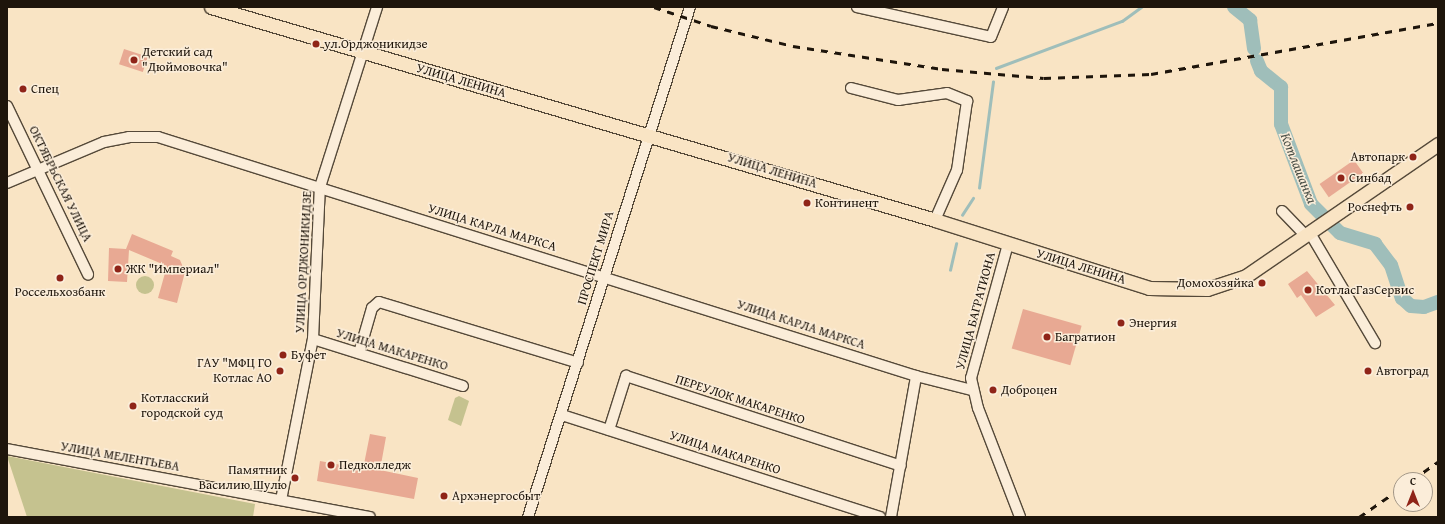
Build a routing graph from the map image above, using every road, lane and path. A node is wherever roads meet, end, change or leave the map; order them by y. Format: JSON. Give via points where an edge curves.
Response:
{"nodes":[{"id":1,"x":211,"y":7,"type":"edge"},
{"id":2,"x":378,"y":7,"type":"edge"},
{"id":3,"x":690,"y":7,"type":"edge"},
{"id":4,"x":857,"y":7,"type":"edge"},
{"id":5,"x":1003,"y":7,"type":"edge"},
{"id":6,"x":362,"y":52,"type":"junction"},
{"id":7,"x":852,"y":88,"type":"dead end"},
{"id":8,"x":7,"y":106,"type":"edge"},
{"id":9,"x":651,"y":136,"type":"junction"},
{"id":10,"x":1438,"y":144,"type":"edge"},
{"id":11,"x":38,"y":169,"type":"junction"},
{"id":12,"x":7,"y":183,"type":"edge"},
{"id":13,"x":320,"y":187,"type":"junction"},
{"id":14,"x":1282,"y":211,"type":"dead end"},
{"id":15,"x":935,"y":220,"type":"junction"},
{"id":16,"x":1312,"y":232,"type":"junction"},
{"id":17,"x":1008,"y":244,"type":"junction"},
{"id":18,"x":88,"y":274,"type":"dead end"},
{"id":19,"x":604,"y":276,"type":"junction"},
{"id":20,"x":313,"y":339,"type":"junction"},
{"id":21,"x":1375,"y":343,"type":"dead end"},
{"id":22,"x":359,"y":353,"type":"junction"},
{"id":23,"x":578,"y":363,"type":"junction"},
{"id":24,"x":916,"y":376,"type":"junction"},
{"id":25,"x":464,"y":386,"type":"dead end"},
{"id":26,"x":972,"y":390,"type":"junction"},
{"id":27,"x":562,"y":415,"type":"junction"},
{"id":28,"x":609,"y":430,"type":"junction"},
{"id":29,"x":7,"y":449,"type":"edge"},
{"id":30,"x":901,"y":466,"type":"junction"},
{"id":31,"x":280,"y":500,"type":"junction"},
{"id":32,"x":370,"y":517,"type":"edge"},
{"id":33,"x":528,"y":517,"type":"edge"},
{"id":34,"x":880,"y":517,"type":"edge"},
{"id":35,"x":891,"y":517,"type":"edge"},
{"id":36,"x":1020,"y":517,"type":"edge"}],
"edges":[{"from":1,"to":6,"type":"main road","name":"УЛИЦА ЛЕНИНА"},
{"from":2,"to":6,"type":"street","name":"УЛИЦА ОРДЖОНИКИДЗЕ"},
{"from":3,"to":9,"type":"street","name":"ПРОСПЕКТ МИРА"},
{"from":4,"to":5,"type":"street","via":[[991,37]]},
{"from":6,"to":9,"type":"main road","name":"УЛИЦА ЛЕНИНА"},
{"from":6,"to":13,"type":"street","name":"УЛИЦА ОРДЖОНИКИДЗЕ"},
{"from":7,"to":15,"type":"street","via":[[898,100],[947,93],[967,101],[957,170]]},
{"from":8,"to":11,"type":"street","name":"ОКТЯБРЬСКАЯ УЛИЦА"},
{"from":9,"to":15,"type":"main road","name":"УЛИЦА ЛЕНИНА"},
{"from":9,"to":19,"type":"street","name":"ПРОСПЕКТ МИРА","via":[[641,158]]},
{"from":10,"to":16,"type":"main road","name":"УЛИЦА ЛЕНИНА"},
{"from":11,"to":12,"type":"street","name":"УЛИЦА КАРЛА МАРКСА"},
{"from":11,"to":13,"type":"street","name":"УЛИЦА КАРЛА МАРКСА","via":[[104,142],[129,137],[158,137]]},
{"from":11,"to":18,"type":"street","name":"ОКТЯБРЬСКАЯ УЛИЦА"},
{"from":13,"to":19,"type":"street","name":"УЛИЦА КАРЛА МАРКСА"},
{"from":13,"to":20,"type":"street","name":"УЛИЦА ОРДЖОНИКИДЗЕ"},
{"from":14,"to":16,"type":"street"},
{"from":15,"to":17,"type":"main road","name":"УЛИЦА ЛЕНИНА"},
{"from":16,"to":17,"type":"main road","name":"УЛИЦА ЛЕНИНА","via":[[1246,276],[1193,291],[1149,288]]},
{"from":16,"to":21,"type":"street"},
{"from":17,"to":26,"type":"street","name":"УЛИЦА БАГРАТИОНА","via":[[971,378]]},
{"from":19,"to":23,"type":"street","name":"ПРОСПЕКТ МИРА"},
{"from":19,"to":24,"type":"street","name":"УЛИЦА КАРЛА МАРКСА"},
{"from":20,"to":22,"type":"street","name":"УЛИЦА МАКАРЕНКО"},
{"from":20,"to":31,"type":"street","name":"УЛИЦА ОРДЖОНИКИДЗЕ"},
{"from":22,"to":23,"type":"street","via":[[372,308],[379,302]]},
{"from":22,"to":25,"type":"street","name":"УЛИЦА МАКАРЕНКО"},
{"from":23,"to":27,"type":"street","name":"ПРОСПЕКТ МИРА"},
{"from":24,"to":26,"type":"street","name":"УЛИЦА КАРЛА МАРКСА"},
{"from":24,"to":30,"type":"street"},
{"from":26,"to":36,"type":"street","name":"УЛИЦА БАГРАТИОНА"},
{"from":27,"to":28,"type":"street","name":"УЛИЦА МАКАРЕНКО"},
{"from":27,"to":33,"type":"street","name":"ПРОСПЕКТ МИРА"},
{"from":28,"to":30,"type":"street","name":"ПЕРЕУЛОК МАКАРЕНКО","via":[[626,376]]},
{"from":28,"to":34,"type":"street","name":"УЛИЦА МАКАРЕНКО"},
{"from":29,"to":31,"type":"street","name":"УЛИЦА МЕЛЕНТЬЕВА"},
{"from":30,"to":35,"type":"street"},
{"from":31,"to":32,"type":"street","name":"УЛИЦА МЕЛЕНТЬЕВА"}]}
